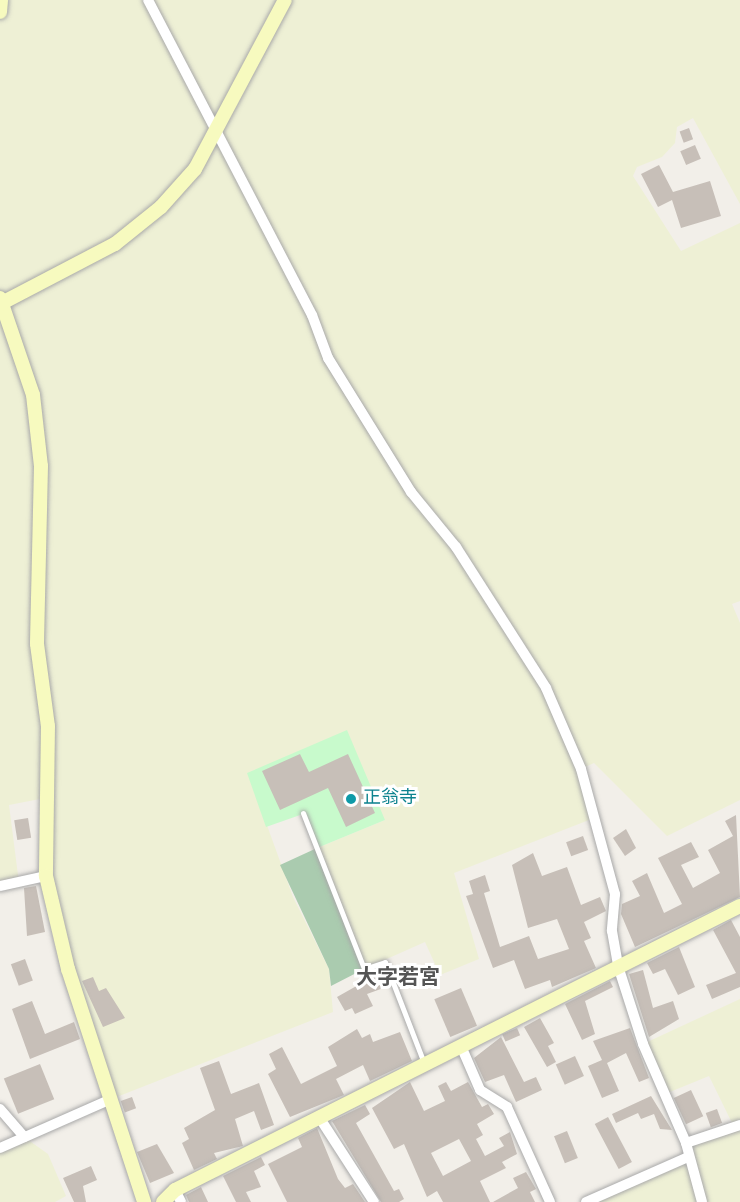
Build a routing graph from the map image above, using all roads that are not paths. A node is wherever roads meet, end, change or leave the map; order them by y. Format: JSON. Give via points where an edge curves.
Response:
{"nodes":[{"id":1,"x":1,"y":0,"type":"edge"},
{"id":2,"x":148,"y":0,"type":"edge"},
{"id":3,"x":285,"y":0,"type":"edge"},
{"id":4,"x":0,"y":12,"type":"edge"},
{"id":5,"x":213,"y":133,"type":"junction"},
{"id":6,"x":1,"y":302,"type":"edge"},
{"id":7,"x":303,"y":813,"type":"dead end"},
{"id":8,"x":46,"y":876,"type":"junction"},
{"id":9,"x":0,"y":886,"type":"edge"},
{"id":10,"x":740,"y":906,"type":"edge"},
{"id":11,"x":618,"y":966,"type":"junction"},
{"id":12,"x":461,"y":1046,"type":"junction"},
{"id":13,"x":425,"y":1064,"type":"junction"},
{"id":14,"x":109,"y":1100,"type":"junction"},
{"id":15,"x":0,"y":1109,"type":"edge"},
{"id":16,"x":319,"y":1118,"type":"junction"},
{"id":17,"x":740,"y":1125,"type":"edge"},
{"id":18,"x":24,"y":1137,"type":"junction"},
{"id":19,"x":686,"y":1143,"type":"junction"},
{"id":20,"x":0,"y":1148,"type":"edge"},
{"id":21,"x":688,"y":1157,"type":"junction"},
{"id":22,"x":178,"y":1196,"type":"edge"},
{"id":23,"x":144,"y":1202,"type":"edge"},
{"id":24,"x":163,"y":1202,"type":"edge"},
{"id":25,"x":374,"y":1202,"type":"edge"},
{"id":26,"x":550,"y":1202,"type":"edge"},
{"id":27,"x":586,"y":1202,"type":"edge"},
{"id":28,"x":702,"y":1202,"type":"edge"}],
"edges":[{"from":1,"to":4,"type":"street"},
{"from":2,"to":5,"type":"street"},
{"from":3,"to":5,"type":"street"},
{"from":5,"to":6,"type":"street","via":[[195,169],[124,236]]},
{"from":5,"to":11,"type":"street","via":[[312,315],[328,358],[411,492],[456,547],[546,688],[581,770],[615,894],[612,931]]},
{"from":6,"to":8,"type":"street","via":[[33,395],[41,466],[37,644],[48,726]]},
{"from":7,"to":13,"type":"lane","via":[[364,969],[385,962]]},
{"from":8,"to":9,"type":"street"},
{"from":8,"to":14,"type":"street"},
{"from":10,"to":11,"type":"street"},
{"from":11,"to":12,"type":"street"},
{"from":11,"to":19,"type":"street","via":[[643,1044]]},
{"from":12,"to":13,"type":"street"},
{"from":12,"to":26,"type":"street","via":[[480,1090],[507,1107]]},
{"from":13,"to":16,"type":"street"},
{"from":14,"to":18,"type":"street"},
{"from":14,"to":23,"type":"street"},
{"from":15,"to":18,"type":"street"},
{"from":16,"to":22,"type":"street"},
{"from":16,"to":25,"type":"street"},
{"from":17,"to":19,"type":"street"},
{"from":18,"to":20,"type":"street"},
{"from":19,"to":21,"type":"street"},
{"from":21,"to":27,"type":"street"},
{"from":21,"to":28,"type":"street"},
{"from":22,"to":24,"type":"street"}]}
